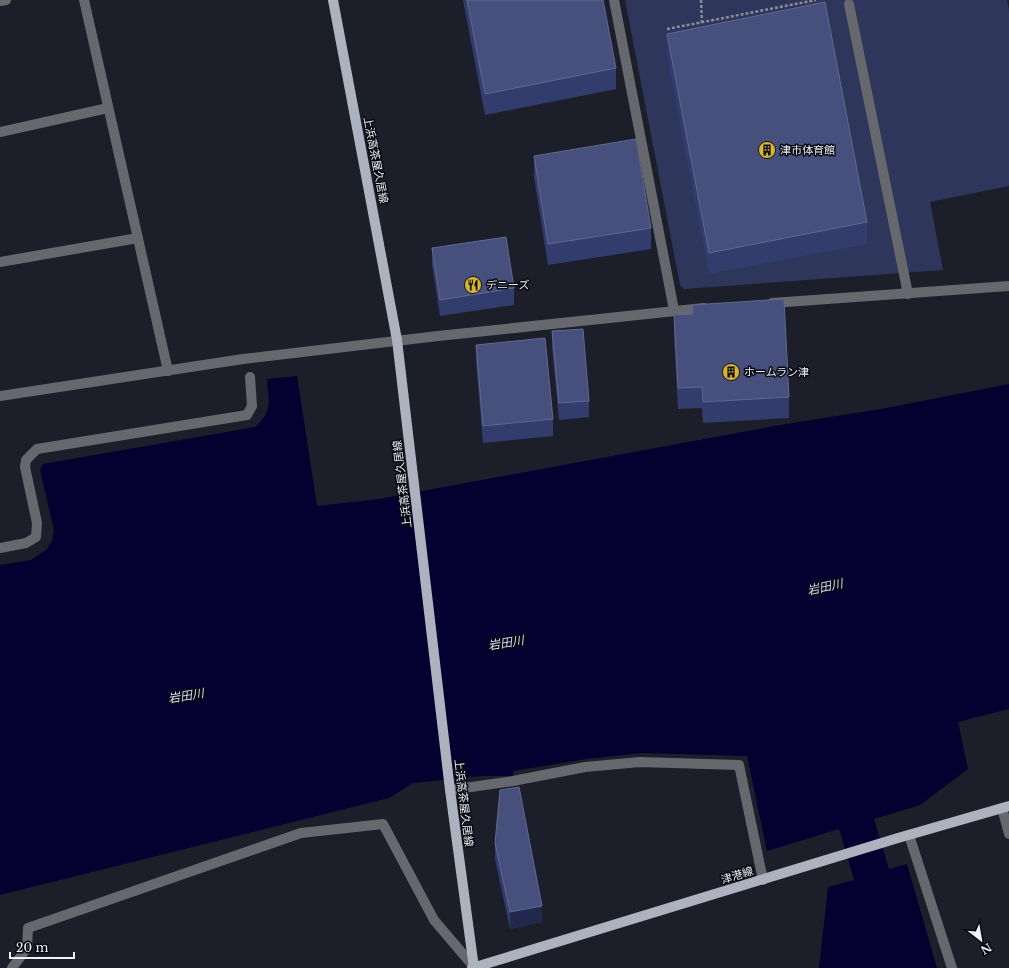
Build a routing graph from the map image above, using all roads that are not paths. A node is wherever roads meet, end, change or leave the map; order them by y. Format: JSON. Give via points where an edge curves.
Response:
{"nodes":[{"id":1,"x":6,"y":0,"type":"edge"},
{"id":2,"x":84,"y":0,"type":"edge"},
{"id":3,"x":334,"y":0,"type":"edge"},
{"id":4,"x":614,"y":0,"type":"edge"},
{"id":5,"x":0,"y":1,"type":"edge"},
{"id":6,"x":849,"y":4,"type":"dead end"},
{"id":7,"x":108,"y":108,"type":"junction"},
{"id":8,"x":0,"y":132,"type":"edge"},
{"id":9,"x":138,"y":238,"type":"junction"},
{"id":10,"x":0,"y":262,"type":"edge"},
{"id":11,"x":1009,"y":286,"type":"edge"},
{"id":12,"x":908,"y":294,"type":"junction"},
{"id":13,"x":760,"y":304,"type":"edge"},
{"id":14,"x":713,"y":307,"type":"edge"},
{"id":15,"x":674,"y":310,"type":"junction"},
{"id":16,"x":397,"y":340,"type":"junction"},
{"id":17,"x":168,"y":371,"type":"junction"},
{"id":18,"x":250,"y":377,"type":"dead end"},
{"id":19,"x":0,"y":396,"type":"edge"},
{"id":20,"x":0,"y":548,"type":"edge"},
{"id":21,"x":449,"y":788,"type":"junction"},
{"id":22,"x":1005,"y":807,"type":"edge"},
{"id":23,"x":1009,"y":834,"type":"edge"},
{"id":24,"x":910,"y":835,"type":"junction"},
{"id":25,"x":767,"y":878,"type":"junction"},
{"id":26,"x":12,"y":968,"type":"edge"},
{"id":27,"x":473,"y":968,"type":"edge"},
{"id":28,"x":952,"y":968,"type":"edge"}],
"edges":[{"from":1,"to":5,"type":"street"},
{"from":2,"to":7,"type":"street"},
{"from":3,"to":16,"type":"main road","name":"上浜高茶屋久居線"},
{"from":4,"to":15,"type":"street"},
{"from":6,"to":12,"type":"street"},
{"from":7,"to":8,"type":"street"},
{"from":7,"to":9,"type":"street"},
{"from":9,"to":10,"type":"street"},
{"from":9,"to":17,"type":"street"},
{"from":11,"to":12,"type":"street"},
{"from":12,"to":13,"type":"street"},
{"from":14,"to":15,"type":"street"},
{"from":15,"to":16,"type":"street"},
{"from":16,"to":17,"type":"street"},
{"from":16,"to":21,"type":"main road","name":"上浜高茶屋久居線"},
{"from":17,"to":19,"type":"street"},
{"from":18,"to":20,"type":"street","via":[[252,406],[247,415],[37,449],[26,460],[25,467],[37,523],[36,537],[26,543]]},
{"from":21,"to":25,"type":"street","via":[[513,781],[585,767],[640,762],[739,765]]},
{"from":21,"to":27,"type":"main road","name":"上浜高茶屋久居線"},
{"from":22,"to":23,"type":"street"},
{"from":22,"to":24,"type":"main road","name":"津港線"},
{"from":24,"to":25,"type":"main road","name":"津港線"},
{"from":24,"to":28,"type":"street"},
{"from":25,"to":27,"type":"main road","name":"津港線"},
{"from":26,"to":27,"type":"street","via":[[27,948],[28,928],[301,833],[383,824],[434,920]]}]}
